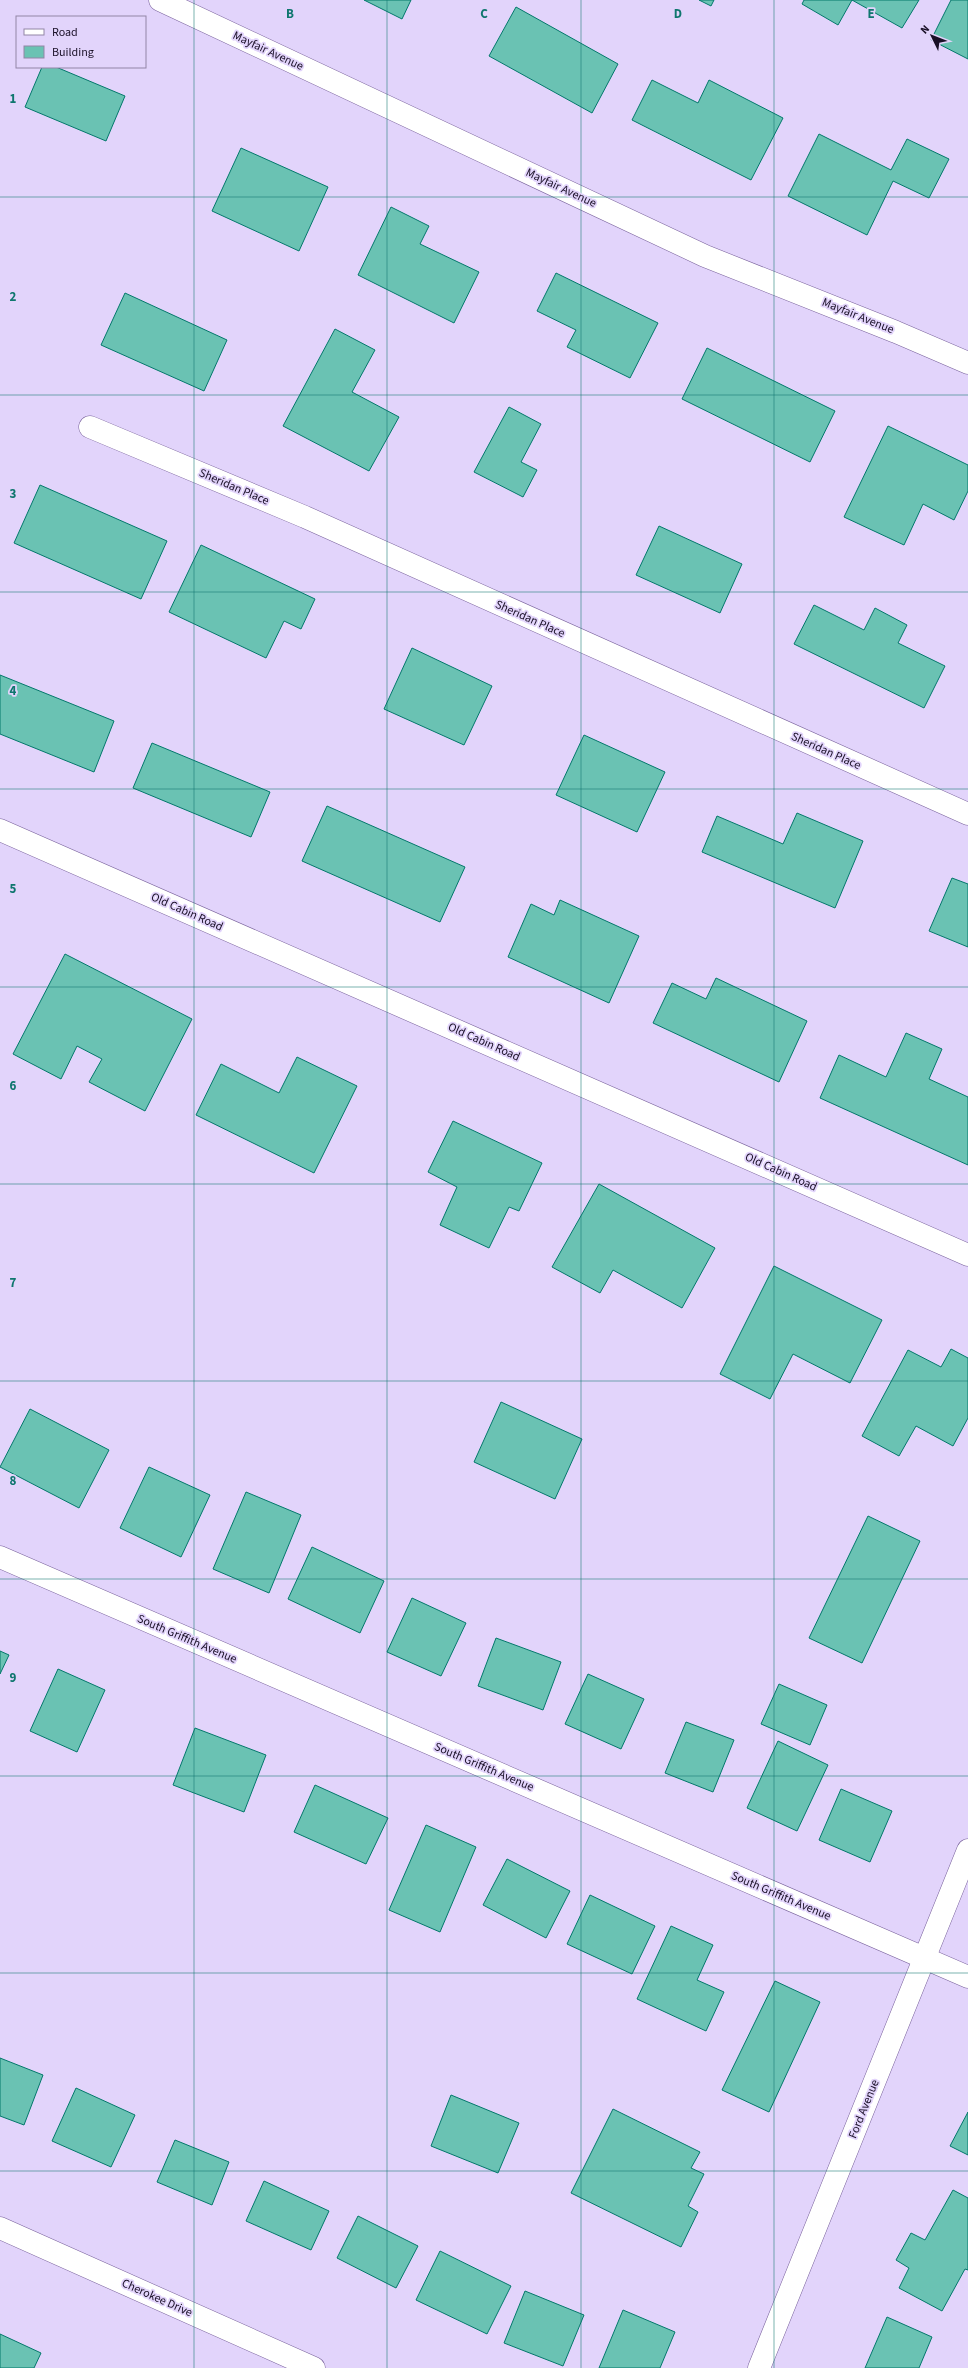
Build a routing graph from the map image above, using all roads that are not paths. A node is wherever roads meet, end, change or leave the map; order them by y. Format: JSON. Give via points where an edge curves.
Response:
{"nodes":[{"id":1,"x":160,"y":0,"type":"edge"},
{"id":2,"x":968,"y":363,"type":"edge"},
{"id":3,"x":90,"y":427,"type":"dead end"},
{"id":4,"x":968,"y":814,"type":"edge"},
{"id":5,"x":0,"y":830,"type":"edge"},
{"id":6,"x":968,"y":1255,"type":"edge"},
{"id":7,"x":0,"y":1557,"type":"edge"},
{"id":8,"x":968,"y":1850,"type":"edge"},
{"id":9,"x":925,"y":1958,"type":"junction"},
{"id":10,"x":968,"y":1977,"type":"edge"},
{"id":11,"x":0,"y":2228,"type":"edge"},
{"id":12,"x":314,"y":2368,"type":"edge"},
{"id":13,"x":759,"y":2368,"type":"edge"}],
"edges":[{"from":1,"to":2,"type":"street","name":"Mayfair Avenue","via":[[705,256]]},
{"from":3,"to":4,"type":"street","name":"Sheridan Place","via":[[305,517]]},
{"from":5,"to":6,"type":"street","name":"Old Cabin Road"},
{"from":7,"to":9,"type":"street","name":"South Griffith Avenue"},
{"from":8,"to":9,"type":"street","name":"Ford Avenue"},
{"from":9,"to":10,"type":"street","name":"South Griffith Avenue"},
{"from":9,"to":13,"type":"street","name":"Ford Avenue"},
{"from":11,"to":12,"type":"street","name":"Cherokee Drive"}]}
